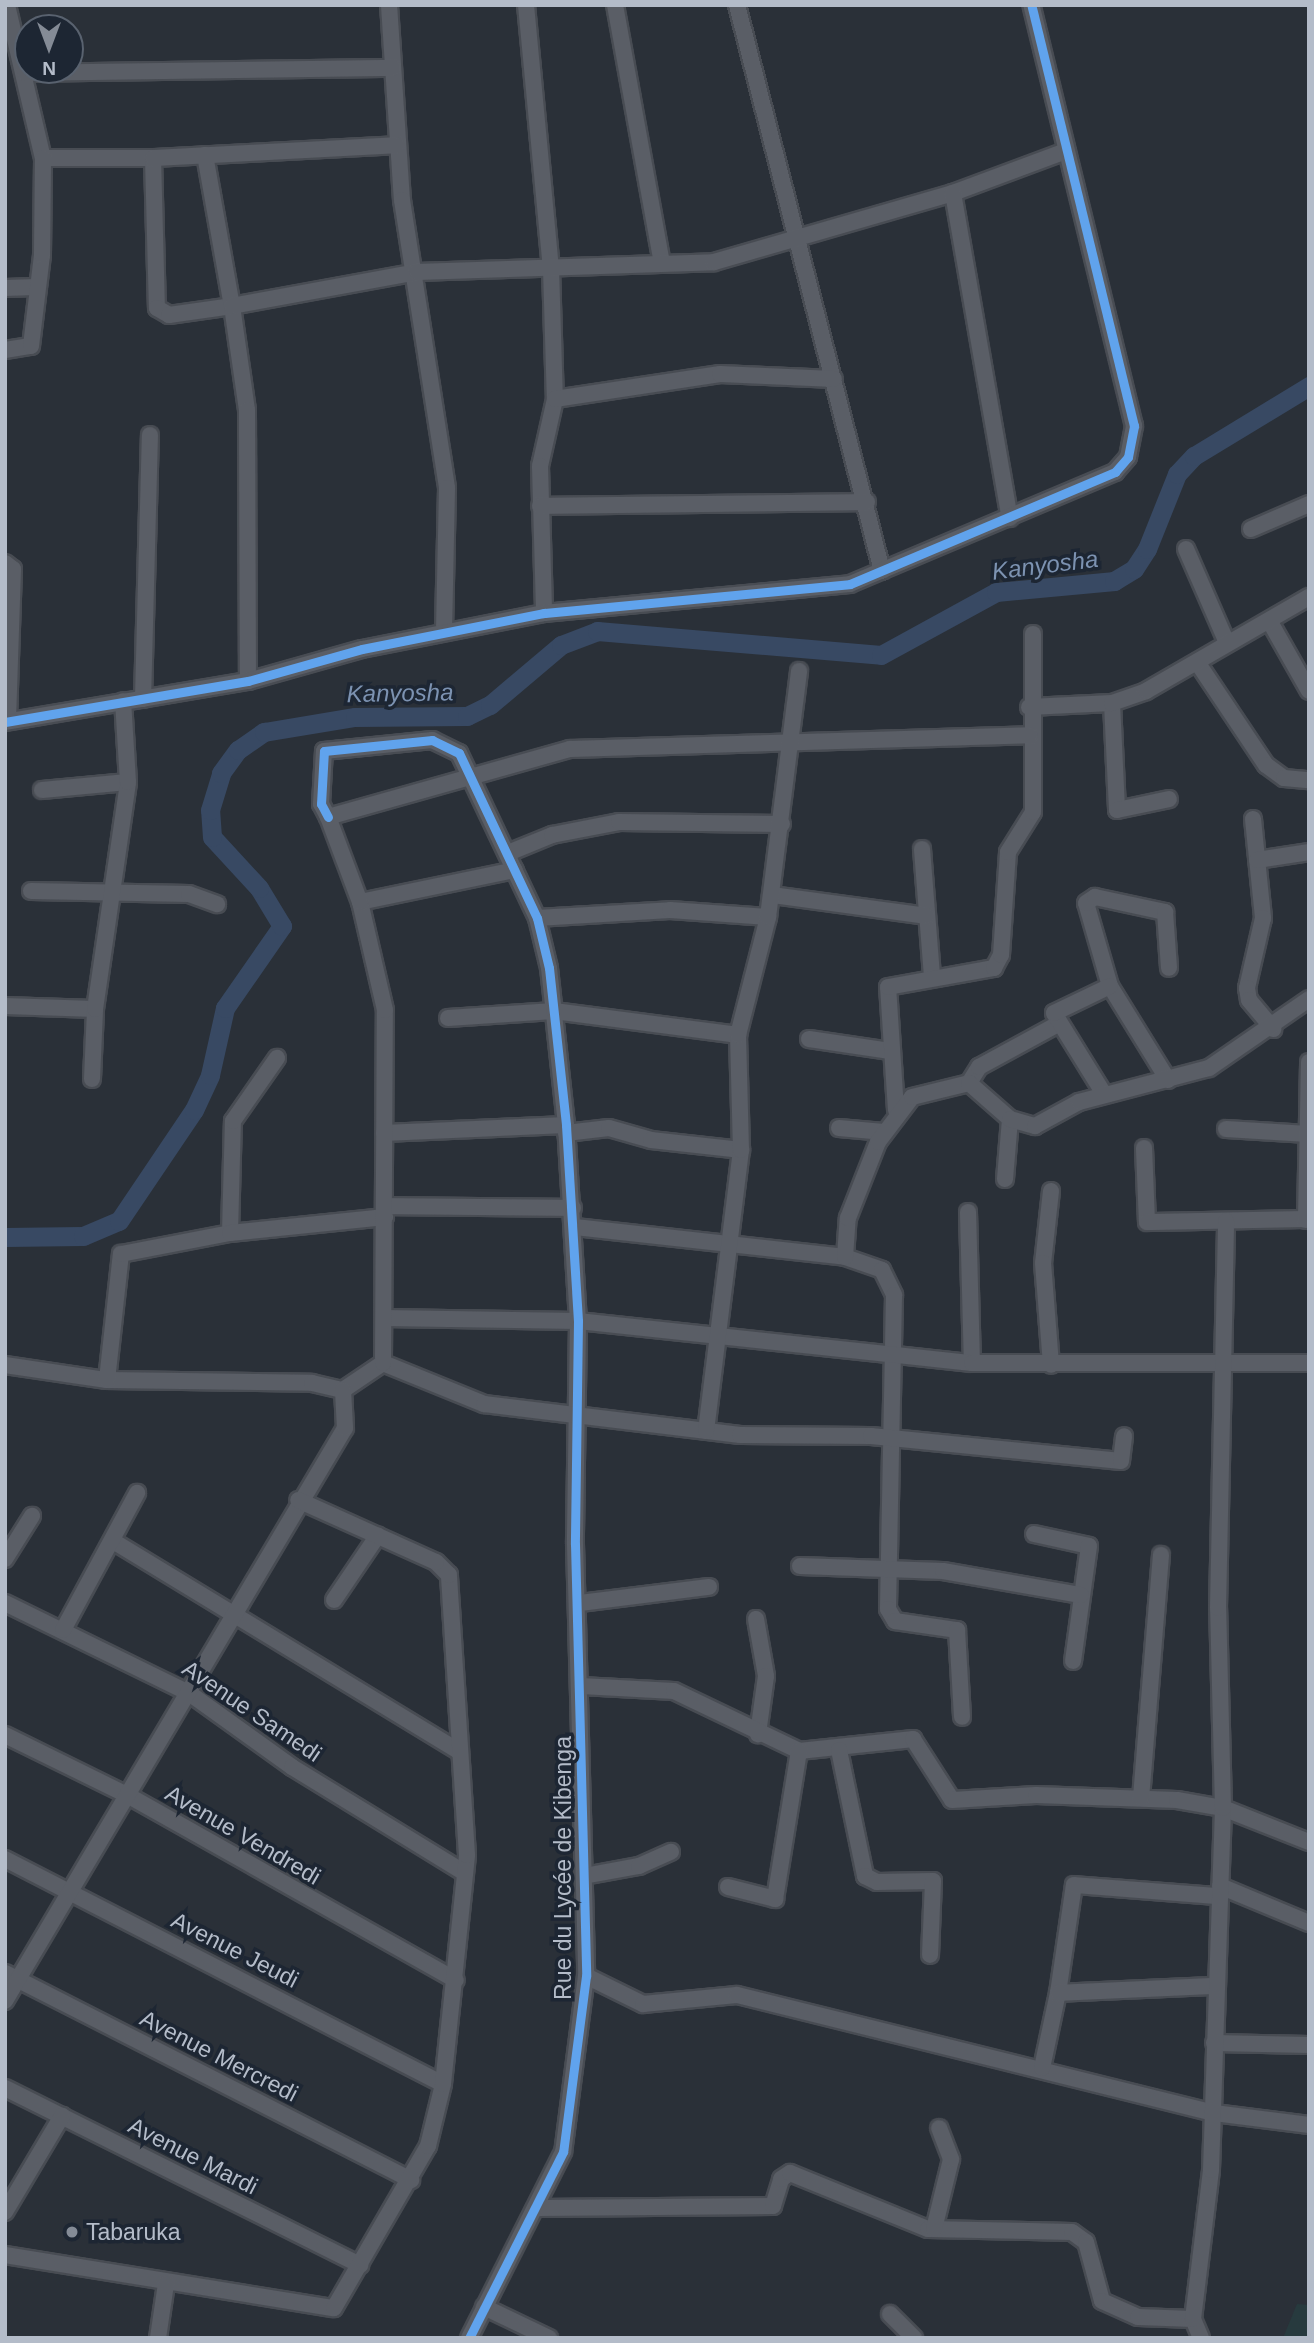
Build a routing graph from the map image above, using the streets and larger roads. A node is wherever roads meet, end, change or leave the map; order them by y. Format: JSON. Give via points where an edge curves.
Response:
{"nodes":[{"id":1,"x":21,"y":5,"type":"edge"},
{"id":2,"x":389,"y":5,"type":"edge"},
{"id":3,"x":526,"y":5,"type":"edge"},
{"id":4,"x":615,"y":5,"type":"edge"},
{"id":5,"x":737,"y":5,"type":"edge"},
{"id":6,"x":1031,"y":5,"type":"edge"},
{"id":7,"x":7,"y":6,"type":"edge"},
{"id":8,"x":11,"y":48,"type":"edge"},
{"id":9,"x":393,"y":68,"type":"junction"},
{"id":10,"x":84,"y":73,"type":"edge"},
{"id":11,"x":27,"y":84,"type":"edge"},
{"id":12,"x":397,"y":145,"type":"junction"},
{"id":13,"x":1066,"y":151,"type":"junction"},
{"id":14,"x":205,"y":155,"type":"junction"},
{"id":15,"x":43,"y":158,"type":"junction"},
{"id":16,"x":153,"y":158,"type":"junction"},
{"id":17,"x":953,"y":193,"type":"junction"},
{"id":18,"x":799,"y":240,"type":"junction"},
{"id":19,"x":663,"y":263,"type":"junction"},
{"id":20,"x":551,"y":268,"type":"junction"},
{"id":21,"x":417,"y":272,"type":"junction"},
{"id":22,"x":36,"y":287,"type":"junction"},
{"id":23,"x":5,"y":288,"type":"edge"},
{"id":24,"x":232,"y":306,"type":"junction"},
{"id":25,"x":5,"y":350,"type":"edge"},
{"id":26,"x":834,"y":379,"type":"junction"},
{"id":27,"x":555,"y":399,"type":"junction"},
{"id":28,"x":150,"y":435,"type":"dead end"},
{"id":29,"x":867,"y":502,"type":"junction"},
{"id":30,"x":1309,"y":504,"type":"edge"},
{"id":31,"x":540,"y":506,"type":"junction"},
{"id":32,"x":1010,"y":518,"type":"junction"},
{"id":33,"x":1251,"y":529,"type":"dead end"},
{"id":34,"x":1185,"y":549,"type":"dead end"},
{"id":35,"x":5,"y":563,"type":"edge"},
{"id":36,"x":882,"y":571,"type":"junction"},
{"id":37,"x":1309,"y":597,"type":"edge"},
{"id":38,"x":544,"y":613,"type":"junction"},
{"id":39,"x":1270,"y":622,"type":"junction"},
{"id":40,"x":444,"y":632,"type":"junction"},
{"id":41,"x":1033,"y":634,"type":"dead end"},
{"id":42,"x":1227,"y":643,"type":"junction"},
{"id":43,"x":1197,"y":662,"type":"junction"},
{"id":44,"x":799,"y":671,"type":"dead end"},
{"id":45,"x":248,"y":681,"type":"junction"},
{"id":46,"x":1309,"y":691,"type":"edge"},
{"id":47,"x":143,"y":699,"type":"junction"},
{"id":48,"x":122,"y":701,"type":"junction"},
{"id":49,"x":1112,"y":703,"type":"junction"},
{"id":50,"x":1029,"y":706,"type":"junction"},
{"id":51,"x":7,"y":722,"type":"edge"},
{"id":52,"x":1030,"y":735,"type":"junction"},
{"id":53,"x":793,"y":743,"type":"junction"},
{"id":54,"x":472,"y":774,"type":"junction"},
{"id":55,"x":1309,"y":780,"type":"edge"},
{"id":56,"x":128,"y":782,"type":"junction"},
{"id":57,"x":42,"y":790,"type":"dead end"},
{"id":58,"x":1169,"y":799,"type":"dead end"},
{"id":59,"x":328,"y":817,"type":"junction"},
{"id":60,"x":1253,"y":819,"type":"dead end"},
{"id":61,"x":782,"y":824,"type":"junction"},
{"id":62,"x":922,"y":849,"type":"dead end"},
{"id":63,"x":1309,"y":852,"type":"edge"},
{"id":64,"x":508,"y":853,"type":"junction"},
{"id":65,"x":1257,"y":860,"type":"junction"},
{"id":66,"x":515,"y":870,"type":"junction"},
{"id":67,"x":31,"y":891,"type":"dead end"},
{"id":68,"x":117,"y":894,"type":"junction"},
{"id":69,"x":772,"y":895,"type":"junction"},
{"id":70,"x":360,"y":902,"type":"junction"},
{"id":71,"x":217,"y":904,"type":"dead end"},
{"id":72,"x":927,"y":916,"type":"junction"},
{"id":73,"x":768,"y":917,"type":"junction"},
{"id":74,"x":537,"y":918,"type":"junction"},
{"id":75,"x":1169,"y":968,"type":"dead end"},
{"id":76,"x":932,"y":977,"type":"junction"},
{"id":77,"x":1110,"y":986,"type":"junction"},
{"id":78,"x":1309,"y":999,"type":"edge"},
{"id":79,"x":5,"y":1006,"type":"edge"},
{"id":80,"x":95,"y":1009,"type":"junction"},
{"id":81,"x":554,"y":1011,"type":"junction"},
{"id":82,"x":448,"y":1018,"type":"dead end"},
{"id":83,"x":1058,"y":1024,"type":"junction"},
{"id":84,"x":1273,"y":1029,"type":"junction"},
{"id":85,"x":738,"y":1035,"type":"junction"},
{"id":86,"x":809,"y":1039,"type":"dead end"},
{"id":87,"x":890,"y":1051,"type":"junction"},
{"id":88,"x":277,"y":1058,"type":"dead end"},
{"id":89,"x":1309,"y":1062,"type":"edge"},
{"id":90,"x":92,"y":1079,"type":"dead end"},
{"id":91,"x":1168,"y":1080,"type":"junction"},
{"id":92,"x":969,"y":1083,"type":"junction"},
{"id":93,"x":1104,"y":1094,"type":"junction"},
{"id":94,"x":896,"y":1110,"type":"junction"},
{"id":95,"x":1010,"y":1119,"type":"junction"},
{"id":96,"x":839,"y":1128,"type":"dead end"},
{"id":97,"x":566,"y":1129,"type":"junction"},
{"id":98,"x":1226,"y":1129,"type":"dead end"},
{"id":99,"x":884,"y":1132,"type":"junction"},
{"id":100,"x":384,"y":1133,"type":"junction"},
{"id":101,"x":1308,"y":1134,"type":"edge"},
{"id":102,"x":1144,"y":1148,"type":"dead end"},
{"id":103,"x":741,"y":1150,"type":"junction"},
{"id":104,"x":1005,"y":1179,"type":"dead end"},
{"id":105,"x":1051,"y":1191,"type":"dead end"},
{"id":106,"x":573,"y":1208,"type":"junction"},
{"id":107,"x":385,"y":1211,"type":"junction"},
{"id":108,"x":968,"y":1212,"type":"dead end"},
{"id":109,"x":1308,"y":1220,"type":"edge"},
{"id":110,"x":1226,"y":1221,"type":"junction"},
{"id":111,"x":575,"y":1227,"type":"junction"},
{"id":112,"x":230,"y":1233,"type":"junction"},
{"id":113,"x":731,"y":1244,"type":"junction"},
{"id":114,"x":845,"y":1258,"type":"junction"},
{"id":115,"x":384,"y":1318,"type":"junction"},
{"id":116,"x":578,"y":1321,"type":"junction"},
{"id":117,"x":717,"y":1336,"type":"junction"},
{"id":118,"x":895,"y":1358,"type":"junction"},
{"id":119,"x":1224,"y":1362,"type":"junction"},
{"id":120,"x":383,"y":1363,"type":"junction"},
{"id":121,"x":972,"y":1363,"type":"junction"},
{"id":122,"x":1309,"y":1363,"type":"edge"},
{"id":123,"x":5,"y":1365,"type":"edge"},
{"id":124,"x":1051,"y":1365,"type":"junction"},
{"id":125,"x":107,"y":1380,"type":"junction"},
{"id":126,"x":343,"y":1390,"type":"junction"},
{"id":127,"x":579,"y":1416,"type":"junction"},
{"id":128,"x":706,"y":1431,"type":"junction"},
{"id":129,"x":1124,"y":1436,"type":"dead end"},
{"id":130,"x":896,"y":1441,"type":"junction"},
{"id":131,"x":137,"y":1493,"type":"dead end"},
{"id":132,"x":298,"y":1500,"type":"junction"},
{"id":133,"x":32,"y":1516,"type":"dead end"},
{"id":134,"x":1034,"y":1534,"type":"dead end"},
{"id":135,"x":378,"y":1535,"type":"junction"},
{"id":136,"x":113,"y":1541,"type":"junction"},
{"id":137,"x":1161,"y":1555,"type":"dead end"},
{"id":138,"x":5,"y":1559,"type":"edge"},
{"id":139,"x":800,"y":1566,"type":"dead end"},
{"id":140,"x":893,"y":1569,"type":"junction"},
{"id":141,"x":709,"y":1587,"type":"dead end"},
{"id":142,"x":1081,"y":1595,"type":"junction"},
{"id":143,"x":334,"y":1600,"type":"dead end"},
{"id":144,"x":5,"y":1603,"type":"edge"},
{"id":145,"x":580,"y":1603,"type":"junction"},
{"id":146,"x":235,"y":1619,"type":"junction"},
{"id":147,"x":756,"y":1619,"type":"dead end"},
{"id":148,"x":63,"y":1630,"type":"junction"},
{"id":149,"x":1073,"y":1661,"type":"dead end"},
{"id":150,"x":581,"y":1686,"type":"junction"},
{"id":151,"x":189,"y":1693,"type":"junction"},
{"id":152,"x":962,"y":1717,"type":"dead end"},
{"id":153,"x":758,"y":1734,"type":"junction"},
{"id":154,"x":5,"y":1735,"type":"edge"},
{"id":155,"x":799,"y":1751,"type":"junction"},
{"id":156,"x":839,"y":1751,"type":"junction"},
{"id":157,"x":460,"y":1752,"type":"junction"},
{"id":158,"x":129,"y":1796,"type":"junction"},
{"id":159,"x":1141,"y":1798,"type":"junction"},
{"id":160,"x":1223,"y":1808,"type":"junction"},
{"id":161,"x":1309,"y":1842,"type":"edge"},
{"id":162,"x":671,"y":1852,"type":"dead end"},
{"id":163,"x":5,"y":1859,"type":"edge"},
{"id":164,"x":465,"y":1873,"type":"junction"},
{"id":165,"x":584,"y":1876,"type":"junction"},
{"id":166,"x":728,"y":1887,"type":"dead end"},
{"id":167,"x":1219,"y":1891,"type":"junction"},
{"id":168,"x":71,"y":1892,"type":"junction"},
{"id":169,"x":1309,"y":1923,"type":"edge"},
{"id":170,"x":930,"y":1955,"type":"dead end"},
{"id":171,"x":12,"y":1976,"type":"edge"},
{"id":172,"x":586,"y":1976,"type":"junction"},
{"id":173,"x":456,"y":1980,"type":"junction"},
{"id":174,"x":1215,"y":1986,"type":"junction"},
{"id":175,"x":1058,"y":1993,"type":"junction"},
{"id":176,"x":5,"y":2001,"type":"edge"},
{"id":177,"x":1214,"y":2043,"type":"junction"},
{"id":178,"x":1309,"y":2045,"type":"edge"},
{"id":179,"x":1042,"y":2068,"type":"junction"},
{"id":180,"x":443,"y":2084,"type":"junction"},
{"id":181,"x":5,"y":2088,"type":"edge"},
{"id":182,"x":1214,"y":2113,"type":"junction"},
{"id":183,"x":62,"y":2116,"type":"junction"},
{"id":184,"x":1309,"y":2125,"type":"edge"},
{"id":185,"x":939,"y":2128,"type":"dead end"},
{"id":186,"x":411,"y":2180,"type":"junction"},
{"id":187,"x":538,"y":2207,"type":"junction"},
{"id":188,"x":5,"y":2212,"type":"edge"},
{"id":189,"x":934,"y":2229,"type":"junction"},
{"id":190,"x":5,"y":2255,"type":"edge"},
{"id":191,"x":360,"y":2265,"type":"junction"},
{"id":192,"x":166,"y":2284,"type":"junction"},
{"id":193,"x":484,"y":2307,"type":"junction"},
{"id":194,"x":890,"y":2314,"type":"dead end"},
{"id":195,"x":1193,"y":2319,"type":"junction"},
{"id":196,"x":158,"y":2338,"type":"edge"},
{"id":197,"x":469,"y":2338,"type":"edge"},
{"id":198,"x":549,"y":2338,"type":"edge"},
{"id":199,"x":914,"y":2338,"type":"edge"},
{"id":200,"x":1201,"y":2338,"type":"edge"}],
"edges":[{"from":1,"to":7,"type":"street"},
{"from":2,"to":9,"type":"street"},
{"from":3,"to":20,"type":"street"},
{"from":4,"to":19,"type":"street"},
{"from":5,"to":18,"type":"street"},
{"from":6,"to":13,"type":"street"},
{"from":7,"to":8,"type":"street"},
{"from":9,"to":10,"type":"street"},
{"from":9,"to":12,"type":"street"},
{"from":11,"to":15,"type":"street"},
{"from":12,"to":14,"type":"street"},
{"from":12,"to":21,"type":"street"},
{"from":13,"to":17,"type":"street"},
{"from":13,"to":32,"type":"street","via":[[1134,442],[1115,472]]},
{"from":14,"to":16,"type":"street"},
{"from":14,"to":24,"type":"street"},
{"from":15,"to":16,"type":"street"},
{"from":15,"to":22,"type":"street"},
{"from":16,"to":24,"type":"street","via":[[157,308],[169,315]]},
{"from":17,"to":18,"type":"street"},
{"from":17,"to":32,"type":"street"},
{"from":18,"to":19,"type":"street","via":[[715,262]]},
{"from":18,"to":26,"type":"street"},
{"from":19,"to":20,"type":"street"},
{"from":20,"to":21,"type":"street"},
{"from":20,"to":27,"type":"street"},
{"from":21,"to":24,"type":"street"},
{"from":21,"to":40,"type":"street","via":[[447,488]]},
{"from":22,"to":23,"type":"street"},
{"from":22,"to":25,"type":"street","via":[[31,345]]},
{"from":24,"to":45,"type":"street","via":[[247,410]]},
{"from":26,"to":27,"type":"street","via":[[720,374]]},
{"from":26,"to":29,"type":"street"},
{"from":27,"to":31,"type":"street","via":[[544,439]]},
{"from":28,"to":47,"type":"street"},
{"from":29,"to":31,"type":"street"},
{"from":29,"to":36,"type":"street"},
{"from":30,"to":33,"type":"street"},
{"from":31,"to":38,"type":"street"},
{"from":32,"to":36,"type":"street"},
{"from":34,"to":42,"type":"street"},
{"from":35,"to":51,"type":"street","via":[[13,569]]},
{"from":36,"to":38,"type":"street","via":[[817,591],[661,598]]},
{"from":37,"to":39,"type":"street"},
{"from":38,"to":40,"type":"street"},
{"from":39,"to":42,"type":"street"},
{"from":39,"to":46,"type":"street"},
{"from":40,"to":45,"type":"street"},
{"from":41,"to":50,"type":"street"},
{"from":42,"to":43,"type":"street"},
{"from":43,"to":49,"type":"street"},
{"from":43,"to":55,"type":"street","via":[[1266,765],[1284,778]]},
{"from":44,"to":53,"type":"street"},
{"from":45,"to":47,"type":"street"},
{"from":47,"to":48,"type":"street"},
{"from":48,"to":51,"type":"street"},
{"from":48,"to":56,"type":"street"},
{"from":49,"to":50,"type":"street"},
{"from":49,"to":58,"type":"street","via":[[1117,810]]},
{"from":50,"to":52,"type":"street"},
{"from":52,"to":53,"type":"street"},
{"from":52,"to":76,"type":"street","via":[[1033,811],[1008,852],[1001,955],[994,968]]},
{"from":53,"to":54,"type":"street","via":[[570,749]]},
{"from":53,"to":61,"type":"street"},
{"from":54,"to":59,"type":"street"},
{"from":54,"to":59,"type":"street","name":"Rue du Lycée de Kibenga","via":[[453,748],[432,740],[324,751],[321,804]]},
{"from":54,"to":64,"type":"street","name":"Rue du Lycée de Kibenga"},
{"from":56,"to":57,"type":"street"},
{"from":56,"to":68,"type":"street"},
{"from":59,"to":70,"type":"street"},
{"from":60,"to":65,"type":"street"},
{"from":61,"to":64,"type":"street","via":[[619,822],[552,835]]},
{"from":61,"to":69,"type":"street"},
{"from":62,"to":72,"type":"street"},
{"from":63,"to":65,"type":"street"},
{"from":64,"to":66,"type":"street","name":"Rue du Lycée de Kibenga"},
{"from":65,"to":84,"type":"street","via":[[1262,935],[1247,988],[1249,1000]]},
{"from":66,"to":70,"type":"street"},
{"from":66,"to":74,"type":"street","name":"Rue du Lycée de Kibenga"},
{"from":67,"to":68,"type":"street"},
{"from":68,"to":71,"type":"street","via":[[189,894]]},
{"from":68,"to":80,"type":"street"},
{"from":69,"to":72,"type":"street"},
{"from":69,"to":73,"type":"street"},
{"from":70,"to":100,"type":"street","via":[[385,1010]]},
{"from":72,"to":76,"type":"street"},
{"from":73,"to":74,"type":"street","via":[[670,909]]},
{"from":73,"to":85,"type":"street"},
{"from":74,"to":81,"type":"street","name":"Rue du Lycée de Kibenga"},
{"from":75,"to":77,"type":"street","via":[[1165,912],[1089,898],[1084,907],[1090,936]]},
{"from":76,"to":87,"type":"street","via":[[888,987]]},
{"from":77,"to":83,"type":"street","via":[[1055,1009]]},
{"from":77,"to":91,"type":"street"},
{"from":78,"to":84,"type":"street"},
{"from":79,"to":80,"type":"street"},
{"from":80,"to":90,"type":"street"},
{"from":81,"to":82,"type":"street"},
{"from":81,"to":85,"type":"street"},
{"from":81,"to":97,"type":"street","name":"Rue du Lycée de Kibenga"},
{"from":83,"to":92,"type":"street","via":[[979,1067]]},
{"from":83,"to":93,"type":"street"},
{"from":84,"to":91,"type":"street","via":[[1209,1068]]},
{"from":85,"to":103,"type":"street"},
{"from":86,"to":87,"type":"street"},
{"from":87,"to":94,"type":"street"},
{"from":88,"to":112,"type":"street","via":[[233,1121]]},
{"from":89,"to":101,"type":"street"},
{"from":91,"to":93,"type":"street"},
{"from":92,"to":94,"type":"street","via":[[930,1088]]},
{"from":92,"to":95,"type":"street"},
{"from":93,"to":95,"type":"street","via":[[1035,1126]]},
{"from":94,"to":99,"type":"street"},
{"from":95,"to":104,"type":"street"},
{"from":96,"to":99,"type":"street"},
{"from":97,"to":100,"type":"street"},
{"from":97,"to":103,"type":"street","via":[[609,1128],[650,1140]]},
{"from":97,"to":106,"type":"street","name":"Rue du Lycée de Kibenga"},
{"from":98,"to":101,"type":"street"},
{"from":99,"to":114,"type":"street","via":[[848,1217]]},
{"from":100,"to":107,"type":"street"},
{"from":101,"to":109,"type":"street"},
{"from":102,"to":110,"type":"street","via":[[1147,1222]]},
{"from":103,"to":113,"type":"street"},
{"from":105,"to":124,"type":"street","via":[[1043,1263]]},
{"from":106,"to":107,"type":"street"},
{"from":106,"to":111,"type":"street","name":"Rue du Lycée de Kibenga"},
{"from":107,"to":112,"type":"street"},
{"from":107,"to":115,"type":"street"},
{"from":108,"to":121,"type":"street"},
{"from":109,"to":110,"type":"street"},
{"from":110,"to":119,"type":"street"},
{"from":111,"to":113,"type":"street"},
{"from":111,"to":116,"type":"street","name":"Rue du Lycée de Kibenga"},
{"from":112,"to":125,"type":"street","via":[[121,1254]]},
{"from":113,"to":114,"type":"street"},
{"from":113,"to":117,"type":"street"},
{"from":114,"to":118,"type":"street","via":[[869,1263],[890,1282]]},
{"from":115,"to":116,"type":"street"},
{"from":115,"to":120,"type":"street"},
{"from":116,"to":117,"type":"street"},
{"from":116,"to":127,"type":"street","name":"Rue du Lycée de Kibenga"},
{"from":117,"to":118,"type":"street"},
{"from":117,"to":128,"type":"street"},
{"from":118,"to":121,"type":"street"},
{"from":118,"to":130,"type":"street"},
{"from":119,"to":122,"type":"street"},
{"from":119,"to":124,"type":"street"},
{"from":119,"to":160,"type":"street"},
{"from":120,"to":126,"type":"street"},
{"from":120,"to":127,"type":"street","via":[[484,1404]]},
{"from":121,"to":124,"type":"street"},
{"from":123,"to":125,"type":"street"},
{"from":125,"to":126,"type":"street","via":[[312,1383]]},
{"from":126,"to":132,"type":"street","via":[[345,1428]]},
{"from":127,"to":128,"type":"street"},
{"from":127,"to":145,"type":"street","name":"Rue du Lycée de Kibenga"},
{"from":128,"to":130,"type":"street"},
{"from":129,"to":130,"type":"street","via":[[1121,1461]]},
{"from":130,"to":140,"type":"street"},
{"from":131,"to":136,"type":"street"},
{"from":132,"to":135,"type":"street"},
{"from":132,"to":146,"type":"street"},
{"from":133,"to":138,"type":"street"},
{"from":134,"to":142,"type":"street","via":[[1089,1546]]},
{"from":135,"to":143,"type":"street"},
{"from":135,"to":157,"type":"street","via":[[436,1562],[449,1575]]},
{"from":136,"to":146,"type":"street"},
{"from":136,"to":148,"type":"street"},
{"from":137,"to":159,"type":"street"},
{"from":139,"to":140,"type":"street"},
{"from":140,"to":142,"type":"street"},
{"from":140,"to":152,"type":"street","via":[[892,1620],[949,1625],[959,1636]]},
{"from":141,"to":145,"type":"street"},
{"from":142,"to":149,"type":"street"},
{"from":144,"to":148,"type":"street","name":"Avenue Samedi"},
{"from":145,"to":150,"type":"street","name":"Rue du Lycée de Kibenga"},
{"from":146,"to":151,"type":"street"},
{"from":146,"to":157,"type":"street"},
{"from":147,"to":153,"type":"street","via":[[766,1676]]},
{"from":148,"to":151,"type":"street","name":"Avenue Samedi"},
{"from":150,"to":153,"type":"street","via":[[674,1691]]},
{"from":150,"to":165,"type":"street","name":"Rue du Lycée de Kibenga"},
{"from":151,"to":158,"type":"street"},
{"from":151,"to":164,"type":"street","name":"Avenue Samedi","via":[[292,1767]]},
{"from":153,"to":155,"type":"street"},
{"from":154,"to":158,"type":"street","name":"Avenue Vendredi"},
{"from":155,"to":156,"type":"street"},
{"from":155,"to":166,"type":"street","via":[[775,1899]]},
{"from":156,"to":159,"type":"street","via":[[913,1739],[952,1800]]},
{"from":156,"to":170,"type":"street","via":[[865,1876],[877,1882],[933,1881]]},
{"from":157,"to":164,"type":"street"},
{"from":158,"to":168,"type":"street"},
{"from":158,"to":173,"type":"street","name":"Avenue Vendredi"},
{"from":159,"to":160,"type":"street"},
{"from":160,"to":161,"type":"street"},
{"from":160,"to":167,"type":"street"},
{"from":162,"to":165,"type":"street","via":[[639,1866]]},
{"from":163,"to":168,"type":"street","name":"Avenue Jeudi"},
{"from":164,"to":173,"type":"street"},
{"from":165,"to":172,"type":"street","name":"Rue du Lycée de Kibenga"},
{"from":167,"to":169,"type":"street"},
{"from":167,"to":174,"type":"street"},
{"from":167,"to":175,"type":"street","via":[[1074,1885]]},
{"from":168,"to":171,"type":"street"},
{"from":168,"to":180,"type":"street","name":"Avenue Jeudi"},
{"from":171,"to":176,"type":"street"},
{"from":171,"to":186,"type":"street","name":"Avenue Mercredi"},
{"from":172,"to":179,"type":"street","via":[[642,2004],[737,1995],[872,2034]]},
{"from":172,"to":187,"type":"street","name":"Rue du Lycée de Kibenga","via":[[569,2127]]},
{"from":173,"to":180,"type":"street"},
{"from":174,"to":175,"type":"street"},
{"from":174,"to":177,"type":"street"},
{"from":175,"to":179,"type":"street"},
{"from":177,"to":178,"type":"street"},
{"from":177,"to":182,"type":"street"},
{"from":179,"to":182,"type":"street"},
{"from":180,"to":186,"type":"street","via":[[430,2139]]},
{"from":181,"to":183,"type":"street","name":"Avenue Mardi"},
{"from":182,"to":184,"type":"street"},
{"from":182,"to":195,"type":"street"},
{"from":183,"to":188,"type":"street"},
{"from":183,"to":191,"type":"street","name":"Avenue Mardi"},
{"from":185,"to":189,"type":"street","via":[[951,2159]]},
{"from":186,"to":191,"type":"street"},
{"from":187,"to":189,"type":"street","via":[[772,2206],[781,2179],[790,2173]]},
{"from":187,"to":193,"type":"street","name":"Rue du Lycée de Kibenga"},
{"from":189,"to":195,"type":"street","via":[[1072,2232],[1086,2242],[1102,2301],[1138,2317]]},
{"from":190,"to":192,"type":"street"},
{"from":191,"to":192,"type":"street","via":[[340,2302],[328,2309]]},
{"from":192,"to":196,"type":"street"},
{"from":193,"to":197,"type":"street","name":"Rue du Lycée de Kibenga"},
{"from":193,"to":198,"type":"street"},
{"from":194,"to":199,"type":"street"},
{"from":195,"to":200,"type":"street"}]}
